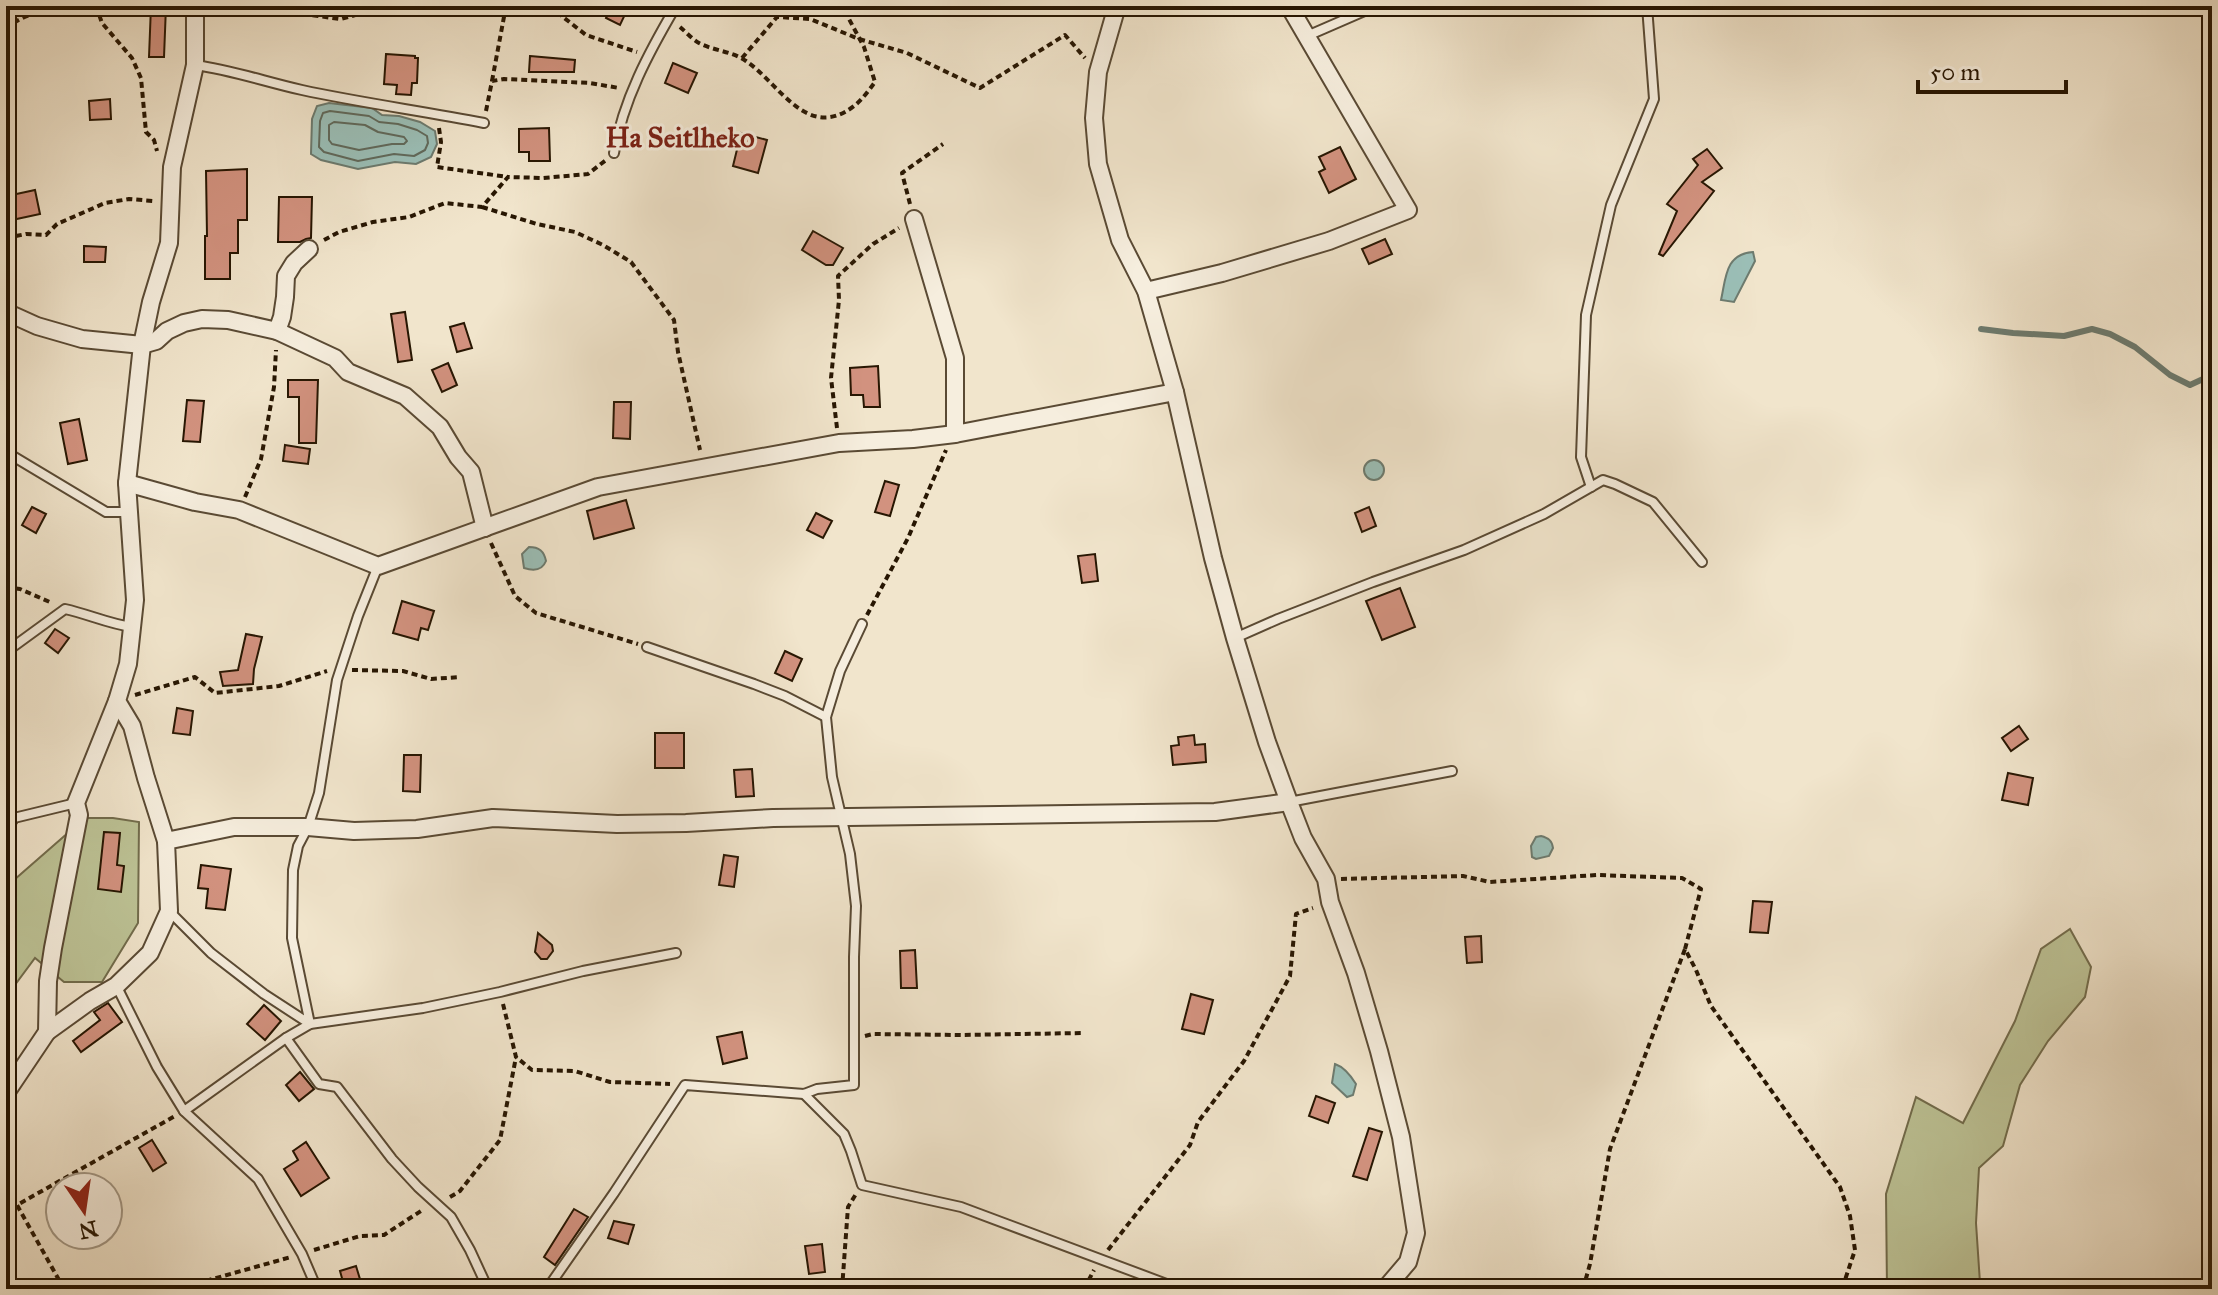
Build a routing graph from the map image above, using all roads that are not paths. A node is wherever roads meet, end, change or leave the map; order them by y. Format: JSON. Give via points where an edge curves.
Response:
{"nodes":[{"id":1,"x":676,"y":6,"type":"edge"},
{"id":2,"x":1117,"y":6,"type":"edge"},
{"id":3,"x":1289,"y":6,"type":"edge"},
{"id":4,"x":1376,"y":6,"type":"edge"},
{"id":5,"x":1647,"y":6,"type":"edge"},
{"id":6,"x":202,"y":7,"type":"edge"},
{"id":7,"x":1307,"y":36,"type":"junction"},
{"id":8,"x":195,"y":65,"type":"junction"},
{"id":9,"x":484,"y":123,"type":"road end"},
{"id":10,"x":614,"y":153,"type":"road end"},
{"id":11,"x":914,"y":219,"type":"road end"},
{"id":12,"x":309,"y":249,"type":"road end"},
{"id":13,"x":1146,"y":291,"type":"junction"},
{"id":14,"x":6,"y":312,"type":"edge"},
{"id":15,"x":277,"y":331,"type":"junction"},
{"id":16,"x":142,"y":345,"type":"junction"},
{"id":17,"x":1175,"y":392,"type":"junction"},
{"id":18,"x":955,"y":434,"type":"junction"},
{"id":19,"x":6,"y":452,"type":"edge"},
{"id":20,"x":127,"y":483,"type":"junction"},
{"id":21,"x":1591,"y":487,"type":"junction"},
{"id":22,"x":129,"y":512,"type":"junction"},
{"id":23,"x":485,"y":528,"type":"junction"},
{"id":24,"x":1702,"y":562,"type":"dead end"},
{"id":25,"x":378,"y":566,"type":"junction"},
{"id":26,"x":862,"y":624,"type":"road end"},
{"id":27,"x":132,"y":627,"type":"junction"},
{"id":28,"x":1235,"y":638,"type":"junction"},
{"id":29,"x":647,"y":647,"type":"road end"},
{"id":30,"x":6,"y":652,"type":"edge"},
{"id":31,"x":117,"y":701,"type":"junction"},
{"id":32,"x":826,"y":717,"type":"junction"},
{"id":33,"x":1452,"y":771,"type":"dead end"},
{"id":34,"x":1289,"y":802,"type":"junction"},
{"id":35,"x":76,"y":803,"type":"junction"},
{"id":36,"x":10,"y":817,"type":"edge"},
{"id":37,"x":842,"y":817,"type":"junction"},
{"id":38,"x":308,"y":827,"type":"junction"},
{"id":39,"x":6,"y":831,"type":"edge"},
{"id":40,"x":166,"y":841,"type":"junction"},
{"id":41,"x":169,"y":911,"type":"junction"},
{"id":42,"x":676,"y":953,"type":"dead end"},
{"id":43,"x":116,"y":986,"type":"junction"},
{"id":44,"x":310,"y":1024,"type":"junction"},
{"id":45,"x":47,"y":1032,"type":"junction"},
{"id":46,"x":286,"y":1038,"type":"junction"},
{"id":47,"x":6,"y":1093,"type":"edge"},
{"id":48,"x":804,"y":1094,"type":"junction"},
{"id":49,"x":184,"y":1111,"type":"junction"},
{"id":50,"x":1403,"y":1282,"type":"edge"},
{"id":51,"x":317,"y":1289,"type":"edge"},
{"id":52,"x":488,"y":1289,"type":"edge"},
{"id":53,"x":547,"y":1289,"type":"edge"},
{"id":54,"x":1180,"y":1289,"type":"edge"},
{"id":55,"x":1385,"y":1289,"type":"edge"}],
"edges":[{"from":1,"to":10,"type":"lane","via":[[647,56]]},
{"from":2,"to":13,"type":"street","via":[[1098,72],[1098,164],[1120,240]]},
{"from":3,"to":7,"type":"street"},
{"from":4,"to":7,"type":"lane"},
{"from":5,"to":21,"type":"lane","via":[[1654,99],[1611,205],[1586,315],[1581,457]]},
{"from":6,"to":8,"type":"street"},
{"from":7,"to":13,"type":"street","via":[[1408,210],[1329,241]]},
{"from":8,"to":9,"type":"lane"},
{"from":8,"to":16,"type":"street","via":[[172,167],[169,243]]},
{"from":11,"to":18,"type":"street","via":[[955,358]]},
{"from":12,"to":15,"type":"street","via":[[286,276]]},
{"from":13,"to":17,"type":"street"},
{"from":14,"to":16,"type":"street","via":[[82,339]]},
{"from":15,"to":16,"type":"street","via":[[202,319]]},
{"from":15,"to":23,"type":"street","via":[[335,358],[348,372],[405,396],[440,427],[471,472]]},
{"from":16,"to":20,"type":"street"},
{"from":17,"to":18,"type":"street"},
{"from":17,"to":28,"type":"street"},
{"from":18,"to":23,"type":"street","via":[[839,443],[598,487]]},
{"from":19,"to":22,"type":"lane","via":[[106,512]]},
{"from":20,"to":22,"type":"street"},
{"from":20,"to":25,"type":"street","via":[[239,510]]},
{"from":21,"to":24,"type":"lane","via":[[1603,480],[1653,502]]},
{"from":21,"to":28,"type":"lane","via":[[1464,550]]},
{"from":22,"to":27,"type":"street"},
{"from":23,"to":25,"type":"street"},
{"from":25,"to":38,"type":"lane","via":[[337,680],[319,793]]},
{"from":26,"to":32,"type":"lane"},
{"from":27,"to":30,"type":"lane","via":[[65,609]]},
{"from":27,"to":31,"type":"street"},
{"from":28,"to":34,"type":"street"},
{"from":29,"to":32,"type":"lane","via":[[785,696]]},
{"from":31,"to":35,"type":"street"},
{"from":31,"to":40,"type":"street","via":[[132,726]]},
{"from":32,"to":37,"type":"lane"},
{"from":33,"to":34,"type":"lane"},
{"from":34,"to":37,"type":"street","via":[[1215,812]]},
{"from":34,"to":50,"type":"street","via":[[1326,879],[1401,1137],[1416,1233]]},
{"from":35,"to":36,"type":"lane"},
{"from":35,"to":45,"type":"street","via":[[79,815],[48,981]]},
{"from":36,"to":39,"type":"lane"},
{"from":37,"to":38,"type":"street","via":[[617,824],[493,818],[417,829]]},
{"from":37,"to":48,"type":"lane","via":[[856,906],[854,1085]]},
{"from":38,"to":40,"type":"street","via":[[234,827]]},
{"from":38,"to":44,"type":"lane","via":[[293,870],[292,938]]},
{"from":40,"to":41,"type":"street"},
{"from":41,"to":43,"type":"street","via":[[150,953]]},
{"from":41,"to":44,"type":"lane","via":[[211,953]]},
{"from":42,"to":44,"type":"lane","via":[[407,1011]]},
{"from":43,"to":45,"type":"street"},
{"from":43,"to":49,"type":"lane"},
{"from":44,"to":46,"type":"lane"},
{"from":45,"to":47,"type":"street"},
{"from":46,"to":49,"type":"lane"},
{"from":46,"to":52,"type":"lane","via":[[319,1084],[337,1087],[392,1159],[451,1217]]},
{"from":48,"to":53,"type":"lane","via":[[685,1085]]},
{"from":48,"to":54,"type":"lane","via":[[844,1134],[862,1185],[961,1207]]},
{"from":49,"to":51,"type":"lane","via":[[258,1179]]},
{"from":50,"to":55,"type":"street"}]}
